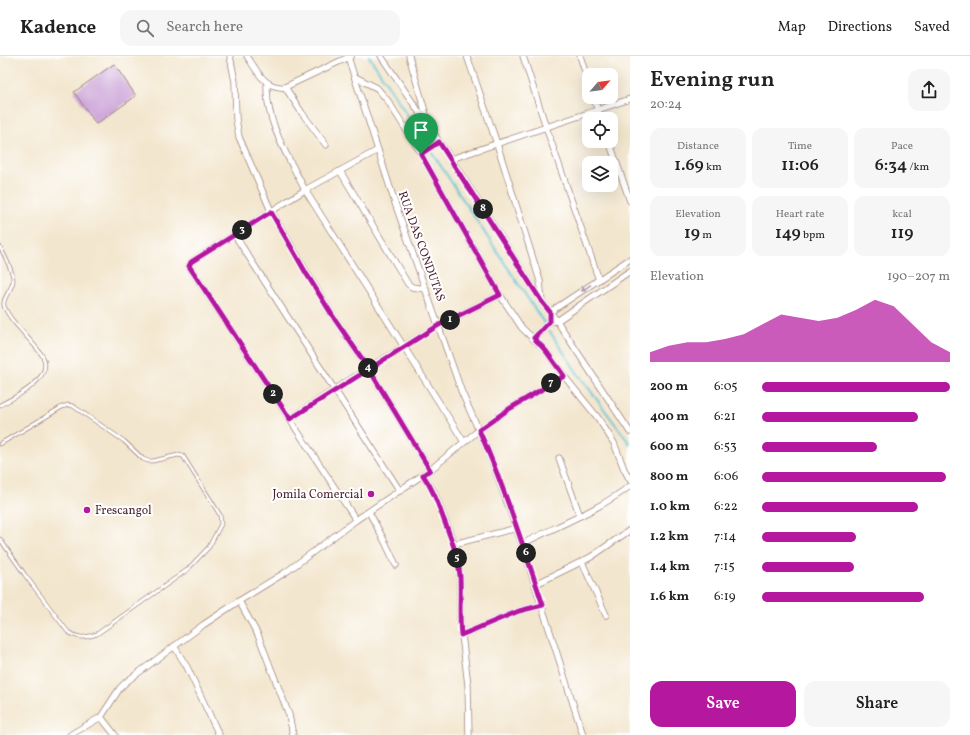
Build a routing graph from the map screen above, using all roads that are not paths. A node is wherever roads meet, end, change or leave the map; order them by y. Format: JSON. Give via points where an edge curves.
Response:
{"nodes":[{"id":1,"x":230,"y":56,"type":"edge"},
{"id":2,"x":247,"y":56,"type":"edge"},
{"id":3,"x":349,"y":56,"type":"edge"},
{"id":4,"x":381,"y":56,"type":"edge"},
{"id":5,"x":409,"y":56,"type":"edge"},
{"id":6,"x":467,"y":56,"type":"edge"},
{"id":7,"x":523,"y":56,"type":"edge"},
{"id":8,"x":580,"y":56,"type":"edge"},
{"id":9,"x":584,"y":68,"type":"edge"},
{"id":10,"x":355,"y":77,"type":"junction"},
{"id":11,"x":267,"y":83,"type":"junction"},
{"id":12,"x":285,"y":87,"type":"junction"},
{"id":13,"x":630,"y":99,"type":"edge"},
{"id":14,"x":596,"y":104,"type":"edge"},
{"id":15,"x":598,"y":109,"type":"junction"},
{"id":16,"x":599,"y":112,"type":"edge"},
{"id":17,"x":546,"y":127,"type":"junction"},
{"id":18,"x":431,"y":131,"type":"junction"},
{"id":19,"x":439,"y":142,"type":"junction"},
{"id":20,"x":497,"y":144,"type":"junction"},
{"id":21,"x":326,"y":145,"type":"dead end"},
{"id":22,"x":611,"y":148,"type":"edge"},
{"id":23,"x":378,"y":150,"type":"junction"},
{"id":24,"x":421,"y":154,"type":"junction"},
{"id":25,"x":451,"y":159,"type":"junction"},
{"id":26,"x":340,"y":171,"type":"junction"},
{"id":27,"x":305,"y":190,"type":"junction"},
{"id":28,"x":630,"y":201,"type":"edge"},
{"id":29,"x":271,"y":212,"type":"junction"},
{"id":30,"x":234,"y":234,"type":"junction"},
{"id":31,"x":0,"y":247,"type":"edge"},
{"id":32,"x":630,"y":259,"type":"edge"},
{"id":33,"x":630,"y":271,"type":"edge"},
{"id":34,"x":599,"y":280,"type":"junction"},
{"id":35,"x":426,"y":289,"type":"junction"},
{"id":36,"x":500,"y":295,"type":"junction"},
{"id":37,"x":542,"y":302,"type":"junction"},
{"id":38,"x":550,"y":312,"type":"junction"},
{"id":39,"x":550,"y":321,"type":"junction"},
{"id":40,"x":557,"y":321,"type":"junction"},
{"id":41,"x":439,"y":325,"type":"junction"},
{"id":42,"x":534,"y":338,"type":"junction"},
{"id":43,"x":404,"y":347,"type":"junction"},
{"id":44,"x":369,"y":369,"type":"junction"},
{"id":45,"x":564,"y":376,"type":"junction"},
{"id":46,"x":335,"y":390,"type":"junction"},
{"id":47,"x":0,"y":405,"type":"edge"},
{"id":48,"x":290,"y":419,"type":"junction"},
{"id":49,"x":479,"y":430,"type":"junction"},
{"id":50,"x":630,"y":432,"type":"edge"},
{"id":51,"x":464,"y":442,"type":"junction"},
{"id":52,"x":0,"y":444,"type":"edge"},
{"id":53,"x":559,"y":458,"type":"dead end"},
{"id":54,"x":430,"y":470,"type":"junction"},
{"id":55,"x":423,"y":475,"type":"junction"},
{"id":56,"x":630,"y":480,"type":"edge"},
{"id":57,"x":630,"y":486,"type":"edge"},
{"id":58,"x":400,"y":491,"type":"junction"},
{"id":59,"x":369,"y":512,"type":"junction"},
{"id":60,"x":580,"y":516,"type":"junction"},
{"id":61,"x":356,"y":520,"type":"junction"},
{"id":62,"x":517,"y":528,"type":"junction"},
{"id":63,"x":630,"y":530,"type":"edge"},
{"id":64,"x":0,"y":539,"type":"edge"},
{"id":65,"x":454,"y":544,"type":"junction"},
{"id":66,"x":522,"y":544,"type":"junction"},
{"id":67,"x":582,"y":562,"type":"junction"},
{"id":68,"x":396,"y":565,"type":"dead end"},
{"id":69,"x":536,"y":584,"type":"junction"},
{"id":70,"x":239,"y":600,"type":"junction"},
{"id":71,"x":543,"y":605,"type":"junction"},
{"id":72,"x":606,"y":615,"type":"dead end"},
{"id":73,"x":461,"y":635,"type":"junction"},
{"id":74,"x":174,"y":646,"type":"junction"},
{"id":75,"x":101,"y":716,"type":"junction"},
{"id":76,"x":70,"y":735,"type":"edge"},
{"id":77,"x":115,"y":735,"type":"edge"},
{"id":78,"x":218,"y":735,"type":"edge"},
{"id":79,"x":293,"y":735,"type":"edge"},
{"id":80,"x":469,"y":735,"type":"edge"},
{"id":81,"x":583,"y":735,"type":"edge"}],
"edges":[{"from":1,"to":29,"type":"street","via":[[235,82],[239,137]]},
{"from":2,"to":11,"type":"street"},
{"from":3,"to":10,"type":"street","name":"RUA DAS CONDUTAS"},
{"from":3,"to":12,"type":"street"},
{"from":4,"to":18,"type":"street"},
{"from":5,"to":18,"type":"street"},
{"from":6,"to":20,"type":"street"},
{"from":7,"to":17,"type":"street"},
{"from":8,"to":9,"type":"street"},
{"from":10,"to":23,"type":"street","name":"RUA DAS CONDUTAS"},
{"from":10,"to":24,"type":"street","via":[[377,88]]},
{"from":11,"to":12,"type":"street","via":[[280,88]]},
{"from":11,"to":27,"type":"street","via":[[268,103],[273,121]]},
{"from":12,"to":21,"type":"street"},
{"from":13,"to":15,"type":"street"},
{"from":14,"to":15,"type":"street"},
{"from":15,"to":16,"type":"street"},
{"from":15,"to":17,"type":"street"},
{"from":17,"to":20,"type":"street"},
{"from":17,"to":34,"type":"street"},
{"from":18,"to":19,"type":"street"},
{"from":19,"to":24,"type":"street"},
{"from":19,"to":25,"type":"street"},
{"from":20,"to":25,"type":"street"},
{"from":20,"to":37,"type":"street","via":[[540,281]]},
{"from":22,"to":28,"type":"street"},
{"from":23,"to":26,"type":"street"},
{"from":23,"to":35,"type":"street","name":"RUA DAS CONDUTAS"},
{"from":24,"to":36,"type":"street"},
{"from":25,"to":37,"type":"street"},
{"from":26,"to":27,"type":"street"},
{"from":26,"to":35,"type":"street","via":[[408,284]]},
{"from":27,"to":29,"type":"street"},
{"from":27,"to":43,"type":"street"},
{"from":29,"to":30,"type":"street"},
{"from":29,"to":44,"type":"street","via":[[334,318]]},
{"from":30,"to":46,"type":"street"},
{"from":30,"to":48,"type":"street","via":[[191,262],[189,266]]},
{"from":31,"to":47,"type":"lane","via":[[13,279],[11,289],[5,298],[5,308],[45,364],[41,376],[31,387]]},
{"from":32,"to":34,"type":"street"},
{"from":33,"to":40,"type":"street"},
{"from":34,"to":38,"type":"street","one_way":true},
{"from":35,"to":41,"type":"street","name":"RUA DAS CONDUTAS"},
{"from":36,"to":41,"type":"street"},
{"from":36,"to":42,"type":"street","via":[[522,328]]},
{"from":37,"to":38,"type":"street"},
{"from":38,"to":39,"type":"street"},
{"from":38,"to":40,"type":"street"},
{"from":39,"to":40,"type":"street"},
{"from":39,"to":42,"type":"street"},
{"from":40,"to":50,"type":"street"},
{"from":41,"to":43,"type":"street"},
{"from":41,"to":49,"type":"street","name":"RUA DAS CONDUTAS","via":[[462,393]]},
{"from":42,"to":45,"type":"street"},
{"from":43,"to":44,"type":"street"},
{"from":43,"to":51,"type":"street"},
{"from":44,"to":46,"type":"street"},
{"from":44,"to":54,"type":"street"},
{"from":45,"to":49,"type":"street"},
{"from":45,"to":56,"type":"street","via":[[598,418],[614,443]]},
{"from":46,"to":48,"type":"street"},
{"from":46,"to":58,"type":"street"},
{"from":48,"to":61,"type":"street"},
{"from":49,"to":51,"type":"street"},
{"from":49,"to":62,"type":"street","name":"RUA DAS CONDUTAS"},
{"from":51,"to":54,"type":"street"},
{"from":52,"to":64,"type":"lane","via":[[62,407],[73,406],[124,441],[143,459],[153,461],[183,456],[222,521],[209,546],[187,570],[97,634],[87,637],[77,637],[68,632]]},
{"from":53,"to":60,"type":"street"},
{"from":54,"to":55,"type":"street"},
{"from":55,"to":58,"type":"street"},
{"from":55,"to":65,"type":"street","via":[[434,492]]},
{"from":57,"to":60,"type":"street","via":[[612,500]]},
{"from":58,"to":59,"type":"street"},
{"from":59,"to":61,"type":"street"},
{"from":59,"to":68,"type":"street"},
{"from":60,"to":66,"type":"street"},
{"from":61,"to":70,"type":"street","via":[[286,572]]},
{"from":62,"to":65,"type":"street"},
{"from":62,"to":66,"type":"street","name":"RUA DAS CONDUTAS"},
{"from":63,"to":67,"type":"street"},
{"from":65,"to":73,"type":"street","via":[[460,577]]},
{"from":66,"to":69,"type":"street","name":"RUA DAS CONDUTAS"},
{"from":67,"to":69,"type":"street"},
{"from":67,"to":72,"type":"street"},
{"from":69,"to":71,"type":"street","name":"RUA DAS CONDUTAS"},
{"from":70,"to":74,"type":"street"},
{"from":70,"to":79,"type":"street","via":[[258,635],[289,715]]},
{"from":71,"to":73,"type":"street","via":[[519,611]]},
{"from":71,"to":81,"type":"street","name":"RUA DAS CONDUTAS"},
{"from":73,"to":80,"type":"street","via":[[468,684]]},
{"from":74,"to":75,"type":"street","via":[[123,685]]},
{"from":74,"to":78,"type":"street","via":[[187,667]]},
{"from":75,"to":76,"type":"street"},
{"from":75,"to":77,"type":"street"}]}
